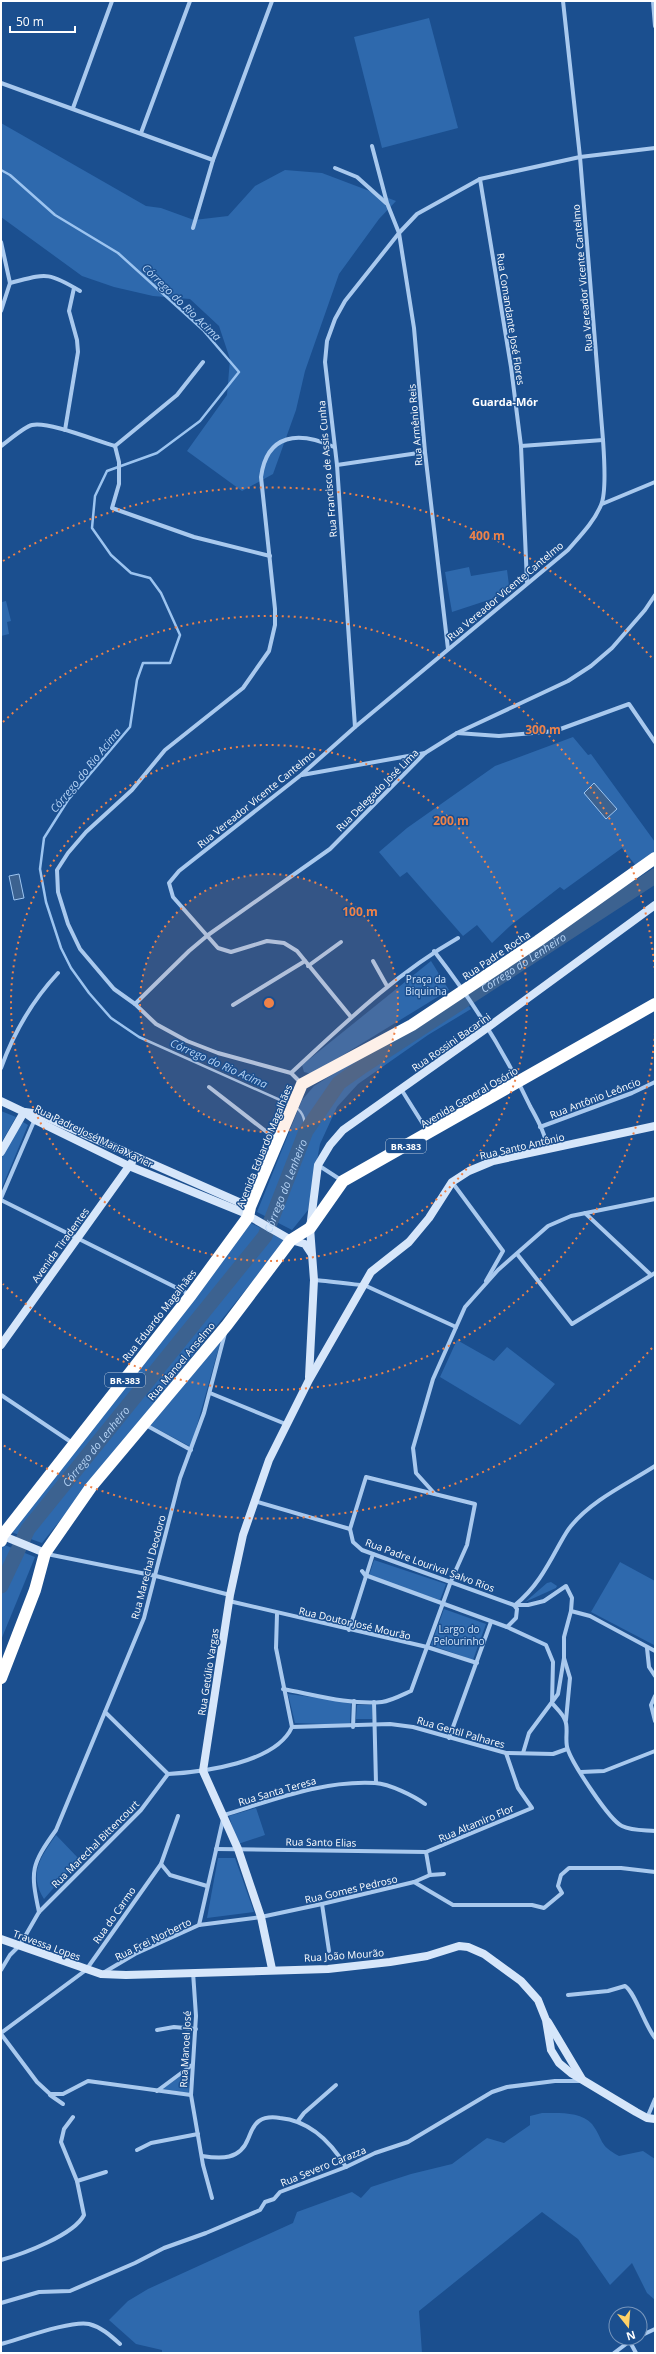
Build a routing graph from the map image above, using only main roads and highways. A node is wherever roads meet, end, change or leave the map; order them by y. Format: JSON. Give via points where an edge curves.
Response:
{"nodes":[{"id":1,"x":655,"y":858,"type":"edge"},
{"id":2,"x":655,"y":1004,"type":"edge"},
{"id":3,"x":300,"y":1089,"type":"joint"},
{"id":4,"x":252,"y":1216,"type":"joint"},
{"id":5,"x":291,"y":1240,"type":"joint"},
{"id":6,"x":4,"y":1538,"type":"edge"},
{"id":7,"x":1,"y":1678,"type":"edge"}],
"edges":[{"from":1,"to":3,"type":"highway","name":"Rua Padre Rocha","via":[[466,992]]},
{"from":2,"to":5,"type":"highway","name":"Avenida General Osório","number":"BR-383","via":[[343,1181],[310,1228]]},
{"from":3,"to":4,"type":"highway","name":"Avenida Eduardo Magalhães","number":"BR-383","via":[[283,1125]]},
{"from":4,"to":6,"type":"highway","name":"Rua Eduardo Magalhães","number":"BR-383"},
{"from":5,"to":7,"type":"highway","name":"Rua Manoel Anselmo","number":"BR-383","via":[[227,1325],[91,1487],[42,1553],[35,1590]]}]}
